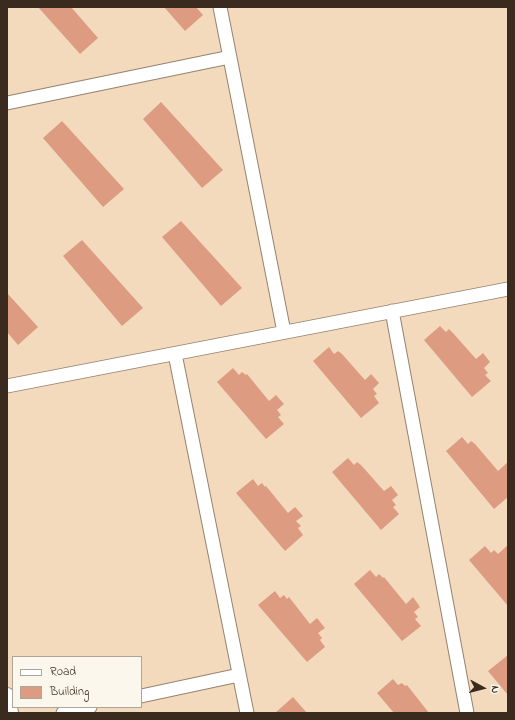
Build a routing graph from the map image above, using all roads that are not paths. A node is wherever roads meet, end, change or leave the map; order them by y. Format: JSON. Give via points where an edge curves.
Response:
{"nodes":[{"id":1,"x":220,"y":7,"type":"edge"},
{"id":2,"x":230,"y":57,"type":"junction"},
{"id":3,"x":7,"y":103,"type":"edge"},
{"id":4,"x":508,"y":289,"type":"edge"},
{"id":5,"x":392,"y":311,"type":"junction"},
{"id":6,"x":284,"y":332,"type":"junction"},
{"id":7,"x":175,"y":354,"type":"junction"},
{"id":8,"x":7,"y":386,"type":"edge"},
{"id":9,"x":239,"y":675,"type":"junction"},
{"id":10,"x":7,"y":696,"type":"edge"},
{"id":11,"x":142,"y":696,"type":"edge"},
{"id":12,"x":86,"y":708,"type":"edge"},
{"id":13,"x":10,"y":713,"type":"edge"},
{"id":14,"x":63,"y":713,"type":"edge"},
{"id":15,"x":246,"y":713,"type":"edge"},
{"id":16,"x":467,"y":713,"type":"edge"}],
"edges":[{"from":1,"to":2,"type":"street"},
{"from":2,"to":3,"type":"street"},
{"from":2,"to":6,"type":"street"},
{"from":4,"to":5,"type":"street"},
{"from":5,"to":6,"type":"street"},
{"from":5,"to":16,"type":"street"},
{"from":6,"to":7,"type":"street"},
{"from":7,"to":8,"type":"street"},
{"from":7,"to":9,"type":"street"},
{"from":9,"to":11,"type":"street"},
{"from":9,"to":15,"type":"street"},
{"from":10,"to":13,"type":"street"},
{"from":12,"to":14,"type":"street"}]}
